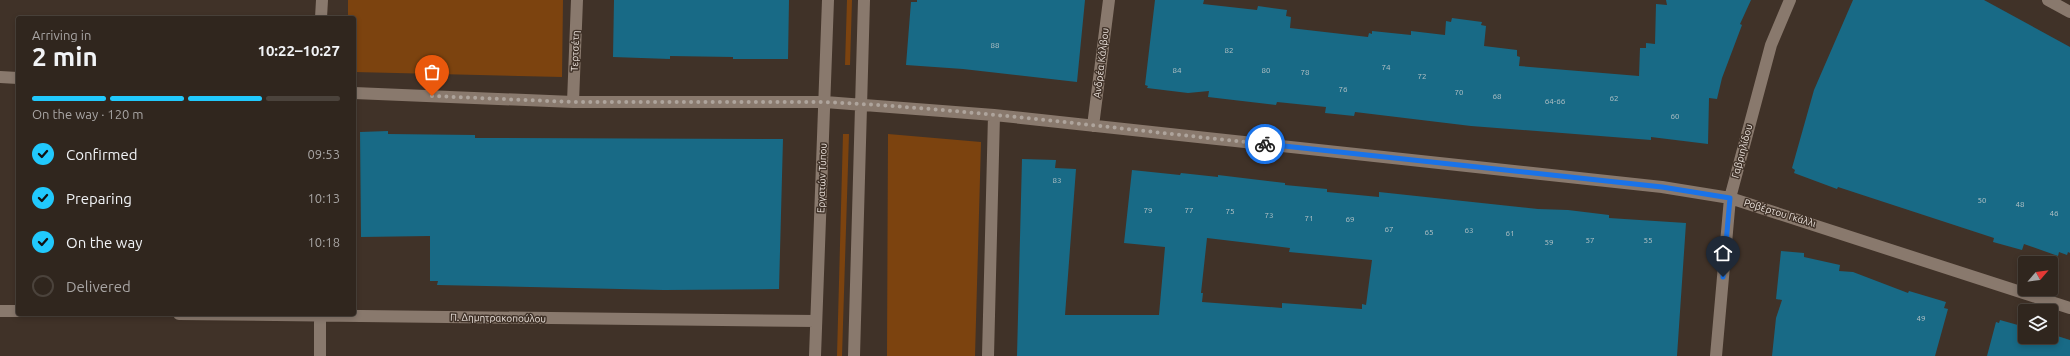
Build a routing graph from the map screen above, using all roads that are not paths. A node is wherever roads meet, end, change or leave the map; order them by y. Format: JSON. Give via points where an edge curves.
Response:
{"nodes":[{"id":1,"x":322,"y":0,"type":"edge"},
{"id":2,"x":577,"y":0,"type":"edge"},
{"id":3,"x":828,"y":0,"type":"edge"},
{"id":4,"x":864,"y":0,"type":"edge"},
{"id":5,"x":1109,"y":0,"type":"edge"},
{"id":6,"x":1790,"y":0,"type":"edge"},
{"id":7,"x":2048,"y":0,"type":"edge"},
{"id":8,"x":2070,"y":12,"type":"edge"},
{"id":9,"x":321,"y":16,"type":"edge"},
{"id":10,"x":0,"y":77,"type":"edge"},
{"id":11,"x":16,"y":78,"type":"edge"},
{"id":12,"x":356,"y":93,"type":"edge"},
{"id":13,"x":572,"y":102,"type":"junction"},
{"id":14,"x":825,"y":102,"type":"junction"},
{"id":15,"x":860,"y":104,"type":"junction"},
{"id":16,"x":994,"y":115,"type":"junction"},
{"id":17,"x":1093,"y":126,"type":"junction"},
{"id":18,"x":1730,"y":198,"type":"junction"},
{"id":19,"x":2070,"y":308,"type":"edge"},
{"id":20,"x":0,"y":311,"type":"edge"},
{"id":21,"x":16,"y":311,"type":"edge"},
{"id":22,"x":356,"y":315,"type":"edge"},
{"id":23,"x":320,"y":316,"type":"edge"},
{"id":24,"x":816,"y":321,"type":"junction"},
{"id":25,"x":320,"y":356,"type":"edge"},
{"id":26,"x":815,"y":356,"type":"edge"},
{"id":27,"x":854,"y":356,"type":"edge"},
{"id":28,"x":988,"y":356,"type":"edge"},
{"id":29,"x":1716,"y":356,"type":"edge"}],
"edges":[{"from":1,"to":9,"type":"street"},
{"from":2,"to":13,"type":"street","name":"Τερτσέτη"},
{"from":3,"to":14,"type":"street","name":"Εργατών Τύπου"},
{"from":4,"to":15,"type":"street"},
{"from":5,"to":17,"type":"street","name":"Ανδρέα Κάλβου"},
{"from":6,"to":18,"type":"street","name":"Γαβριηλίδου","via":[[1771,45]]},
{"from":7,"to":8,"type":"street"},
{"from":10,"to":11,"type":"street"},
{"from":12,"to":13,"type":"street","name":"Ροβέρτου Γκάλλι"},
{"from":13,"to":14,"type":"street","name":"Ροβέρτου Γκάλλι"},
{"from":14,"to":15,"type":"street","name":"Ροβέρτου Γκάλλι"},
{"from":14,"to":24,"type":"street","name":"Εργατών Τύπου"},
{"from":15,"to":16,"type":"street","name":"Ροβέρτου Γκάλλι"},
{"from":15,"to":27,"type":"street"},
{"from":16,"to":17,"type":"street","name":"Ροβέρτου Γκάλλι"},
{"from":16,"to":28,"type":"street"},
{"from":17,"to":18,"type":"street","name":"Ροβέρτου Γκάλλι","via":[[1662,187]]},
{"from":18,"to":19,"type":"street","name":"Ροβέρτου Γκάλλι"},
{"from":18,"to":29,"type":"street","name":"Γαβριηλίδου"},
{"from":20,"to":21,"type":"street"},
{"from":22,"to":24,"type":"street","name":"Π. Δημητρακοπούλου"},
{"from":23,"to":25,"type":"street"},
{"from":24,"to":26,"type":"street","name":"Εργατών Τύπου"}]}
